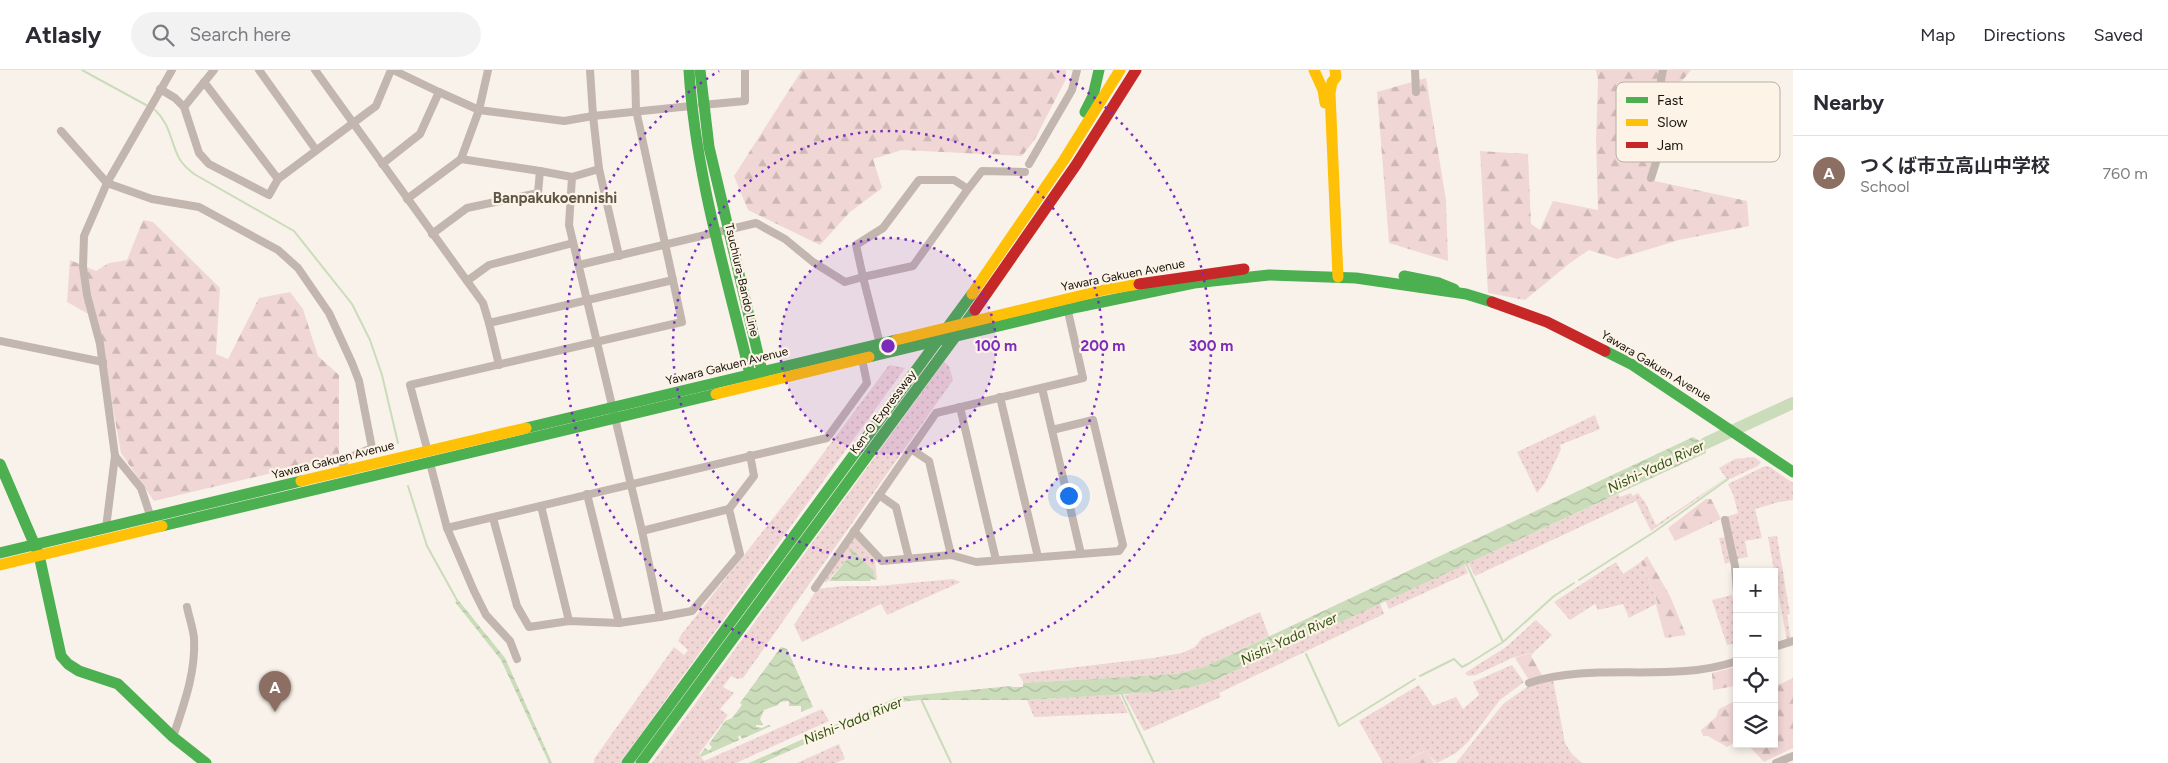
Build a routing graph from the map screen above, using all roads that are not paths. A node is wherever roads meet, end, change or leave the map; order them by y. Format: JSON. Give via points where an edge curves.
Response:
{"nodes":[{"id":1,"x":172,"y":70,"type":"edge"},
{"id":2,"x":214,"y":70,"type":"edge"},
{"id":3,"x":259,"y":70,"type":"edge"},
{"id":4,"x":315,"y":70,"type":"edge"},
{"id":5,"x":392,"y":70,"type":"edge"},
{"id":6,"x":488,"y":70,"type":"edge"},
{"id":7,"x":590,"y":70,"type":"edge"},
{"id":8,"x":635,"y":70,"type":"edge"},
{"id":9,"x":689,"y":70,"type":"edge"},
{"id":10,"x":700,"y":70,"type":"edge"},
{"id":11,"x":745,"y":70,"type":"edge"},
{"id":12,"x":1077,"y":70,"type":"edge"},
{"id":13,"x":1099,"y":70,"type":"edge"},
{"id":14,"x":1120,"y":70,"type":"edge"},
{"id":15,"x":1136,"y":70,"type":"edge"},
{"id":16,"x":1146,"y":70,"type":"edge"},
{"id":17,"x":1314,"y":70,"type":"edge"},
{"id":18,"x":1335,"y":70,"type":"edge"},
{"id":19,"x":1415,"y":70,"type":"edge"},
{"id":20,"x":204,"y":82,"type":"junction"},
{"id":21,"x":160,"y":88,"type":"junction"},
{"id":22,"x":439,"y":92,"type":"junction"},
{"id":23,"x":1416,"y":92,"type":"dead end"},
{"id":24,"x":697,"y":106,"type":"junction"},
{"id":25,"x":184,"y":107,"type":"junction"},
{"id":26,"x":479,"y":110,"type":"junction"},
{"id":27,"x":636,"y":110,"type":"junction"},
{"id":28,"x":593,"y":116,"type":"junction"},
{"id":29,"x":353,"y":125,"type":"junction"},
{"id":30,"x":61,"y":131,"type":"dead end"},
{"id":31,"x":316,"y":150,"type":"junction"},
{"id":32,"x":1332,"y":152,"type":"junction"},
{"id":33,"x":461,"y":159,"type":"junction"},
{"id":34,"x":1656,"y":162,"type":"edge"},
{"id":35,"x":382,"y":164,"type":"junction"},
{"id":36,"x":1029,"y":164,"type":"dead end"},
{"id":37,"x":1078,"y":164,"type":"junction"},
{"id":38,"x":599,"y":169,"type":"junction"},
{"id":39,"x":540,"y":171,"type":"junction"},
{"id":40,"x":1025,"y":172,"type":"dead end"},
{"id":41,"x":572,"y":177,"type":"junction"},
{"id":42,"x":1651,"y":178,"type":"dead end"},
{"id":43,"x":278,"y":179,"type":"junction"},
{"id":44,"x":107,"y":183,"type":"junction"},
{"id":45,"x":968,"y":189,"type":"junction"},
{"id":46,"x":407,"y":200,"type":"junction"},
{"id":47,"x":722,"y":232,"type":"junction"},
{"id":48,"x":432,"y":234,"type":"junction"},
{"id":49,"x":573,"y":244,"type":"junction"},
{"id":50,"x":665,"y":244,"type":"junction"},
{"id":51,"x":619,"y":256,"type":"junction"},
{"id":52,"x":579,"y":265,"type":"junction"},
{"id":53,"x":1338,"y":273,"type":"junction"},
{"id":54,"x":863,"y":277,"type":"junction"},
{"id":55,"x":673,"y":280,"type":"junction"},
{"id":56,"x":466,"y":281,"type":"junction"},
{"id":57,"x":976,"y":287,"type":"junction"},
{"id":58,"x":587,"y":300,"type":"junction"},
{"id":59,"x":1066,"y":305,"type":"junction"},
{"id":60,"x":489,"y":323,"type":"junction"},
{"id":61,"x":0,"y":340,"type":"edge"},
{"id":62,"x":596,"y":342,"type":"junction"},
{"id":63,"x":880,"y":344,"type":"junction"},
{"id":64,"x":862,"y":359,"type":"junction"},
{"id":65,"x":103,"y":362,"type":"junction"},
{"id":66,"x":498,"y":365,"type":"junction"},
{"id":67,"x":762,"y":371,"type":"junction"},
{"id":68,"x":750,"y":374,"type":"junction"},
{"id":69,"x":759,"y":384,"type":"junction"},
{"id":70,"x":1042,"y":388,"type":"junction"},
{"id":71,"x":1000,"y":398,"type":"junction"},
{"id":72,"x":960,"y":407,"type":"junction"},
{"id":73,"x":614,"y":413,"type":"junction"},
{"id":74,"x":1052,"y":430,"type":"junction"},
{"id":75,"x":911,"y":449,"type":"junction"},
{"id":76,"x":750,"y":455,"type":"junction"},
{"id":77,"x":114,"y":456,"type":"junction"},
{"id":78,"x":429,"y":457,"type":"junction"},
{"id":79,"x":0,"y":464,"type":"edge"},
{"id":80,"x":344,"y":471,"type":"junction"},
{"id":81,"x":1793,"y":472,"type":"edge"},
{"id":82,"x":631,"y":484,"type":"junction"},
{"id":83,"x":587,"y":494,"type":"junction"},
{"id":84,"x":879,"y":495,"type":"junction"},
{"id":85,"x":541,"y":506,"type":"junction"},
{"id":86,"x":729,"y":509,"type":"junction"},
{"id":87,"x":151,"y":518,"type":"junction"},
{"id":88,"x":493,"y":518,"type":"junction"},
{"id":89,"x":1725,"y":520,"type":"dead end"},
{"id":90,"x":106,"y":528,"type":"junction"},
{"id":91,"x":447,"y":528,"type":"junction"},
{"id":92,"x":642,"y":531,"type":"junction"},
{"id":93,"x":854,"y":531,"type":"junction"},
{"id":94,"x":37,"y":550,"type":"junction"},
{"id":95,"x":0,"y":553,"type":"edge"},
{"id":96,"x":1081,"y":554,"type":"junction"},
{"id":97,"x":951,"y":555,"type":"junction"},
{"id":98,"x":1038,"y":557,"type":"junction"},
{"id":99,"x":909,"y":558,"type":"junction"},
{"id":100,"x":996,"y":560,"type":"junction"},
{"id":101,"x":0,"y":564,"type":"edge"},
{"id":102,"x":1735,"y":568,"type":"edge"},
{"id":103,"x":815,"y":588,"type":"dead end"},
{"id":104,"x":187,"y":607,"type":"dead end"},
{"id":105,"x":660,"y":617,"type":"junction"},
{"id":106,"x":569,"y":621,"type":"junction"},
{"id":107,"x":618,"y":623,"type":"junction"},
{"id":108,"x":1793,"y":641,"type":"edge"},
{"id":109,"x":1778,"y":646,"type":"edge"},
{"id":110,"x":518,"y":659,"type":"dead end"},
{"id":111,"x":1733,"y":662,"type":"edge"},
{"id":112,"x":1529,"y":683,"type":"dead end"},
{"id":113,"x":173,"y":737,"type":"junction"},
{"id":114,"x":1793,"y":756,"type":"edge"},
{"id":115,"x":206,"y":763,"type":"edge"},
{"id":116,"x":627,"y":763,"type":"edge"},
{"id":117,"x":641,"y":763,"type":"edge"},
{"id":118,"x":1776,"y":763,"type":"edge"}],
"edges":[{"from":1,"to":21,"type":"street"},
{"from":2,"to":20,"type":"street"},
{"from":3,"to":31,"type":"street"},
{"from":4,"to":29,"type":"street"},
{"from":5,"to":22,"type":"street"},
{"from":5,"to":29,"type":"street","via":[[376,106]]},
{"from":6,"to":26,"type":"street"},
{"from":7,"to":28,"type":"street"},
{"from":8,"to":27,"type":"street"},
{"from":9,"to":24,"type":"main road","name":"Tsuchiura-Bando Line"},
{"from":10,"to":24,"type":"main road","name":"Tsuchiura-Bando Line"},
{"from":11,"to":24,"type":"street","via":[[745,101]]},
{"from":12,"to":36,"type":"street","via":[[1072,90]]},
{"from":13,"to":57,"type":"main road","via":[[1083,117]]},
{"from":14,"to":57,"type":"main road","name":"Ken-O Expressway"},
{"from":15,"to":37,"type":"main road","name":"Ken-O Expressway"},
{"from":16,"to":37,"type":"main road","via":[[1114,120]]},
{"from":17,"to":32,"type":"main road","via":[[1323,90]]},
{"from":18,"to":32,"type":"main road","via":[[1330,93]]},
{"from":19,"to":23,"type":"street"},
{"from":20,"to":25,"type":"street"},
{"from":20,"to":43,"type":"street"},
{"from":21,"to":25,"type":"street"},
{"from":21,"to":44,"type":"street"},
{"from":22,"to":26,"type":"street"},
{"from":22,"to":35,"type":"street","via":[[420,134]]},
{"from":24,"to":27,"type":"street"},
{"from":24,"to":47,"type":"main road","name":"Tsuchiura-Bando Line","via":[[708,147]]},
{"from":25,"to":43,"type":"street","via":[[199,154],[210,164],[269,195]]},
{"from":26,"to":28,"type":"street","via":[[564,120]]},
{"from":26,"to":33,"type":"street"},
{"from":27,"to":28,"type":"street"},
{"from":27,"to":50,"type":"street"},
{"from":28,"to":38,"type":"street"},
{"from":29,"to":31,"type":"street"},
{"from":29,"to":35,"type":"street"},
{"from":30,"to":44,"type":"street"},
{"from":31,"to":43,"type":"street"},
{"from":32,"to":53,"type":"main road"},
{"from":33,"to":39,"type":"street"},
{"from":33,"to":46,"type":"street"},
{"from":34,"to":42,"type":"street"},
{"from":35,"to":46,"type":"street"},
{"from":37,"to":117,"type":"main road","name":"Ken-O Expressway","via":[[981,302]]},
{"from":38,"to":41,"type":"street"},
{"from":38,"to":51,"type":"street"},
{"from":39,"to":41,"type":"street"},
{"from":39,"to":48,"type":"street","via":[[538,193],[467,208]]},
{"from":40,"to":45,"type":"street","via":[[982,171]]},
{"from":41,"to":49,"type":"street","via":[[569,225]]},
{"from":44,"to":65,"type":"street","via":[[84,236],[83,267]]},
{"from":44,"to":80,"type":"street","via":[[152,199],[199,207],[278,250],[298,268],[329,313],[359,381],[372,448],[346,460]]},
{"from":45,"to":54,"type":"street","via":[[912,266]]},
{"from":45,"to":54,"type":"street","via":[[954,180],[919,180],[883,228],[856,245]]},
{"from":46,"to":48,"type":"street"},
{"from":47,"to":50,"type":"street"},
{"from":47,"to":54,"type":"street","via":[[756,223],[785,239],[845,282]]},
{"from":47,"to":67,"type":"main road","name":"Tsuchiura-Bando Line"},
{"from":47,"to":68,"type":"main road","name":"Tsuchiura-Bando Line"},
{"from":48,"to":56,"type":"street"},
{"from":49,"to":52,"type":"street"},
{"from":49,"to":56,"type":"street","via":[[489,265]]},
{"from":50,"to":51,"type":"street"},
{"from":50,"to":55,"type":"street"},
{"from":51,"to":52,"type":"street"},
{"from":52,"to":58,"type":"street"},
{"from":53,"to":59,"type":"main road","name":"Yawara Gakuen Avenue","via":[[1304,267],[1222,271],[1108,289]]},
{"from":53,"to":81,"type":"main road","name":"Yawara Gakuen Avenue","via":[[1380,272],[1430,281],[1513,309],[1583,339],[1631,364]]},
{"from":54,"to":63,"type":"street"},
{"from":55,"to":58,"type":"street"},
{"from":55,"to":62,"type":"street","via":[[682,322]]},
{"from":56,"to":60,"type":"street","via":[[482,303]]},
{"from":57,"to":116,"type":"main road","name":"Ken-O Expressway"},
{"from":58,"to":60,"type":"street"},
{"from":58,"to":62,"type":"street"},
{"from":59,"to":63,"type":"main road","name":"Yawara Gakuen Avenue"},
{"from":59,"to":64,"type":"main road","name":"Yawara Gakuen Avenue"},
{"from":59,"to":70,"type":"street","via":[[1082,378]]},
{"from":60,"to":66,"type":"street"},
{"from":61,"to":65,"type":"street"},
{"from":62,"to":66,"type":"street"},
{"from":62,"to":73,"type":"street"},
{"from":63,"to":67,"type":"main road","name":"Yawara Gakuen Avenue"},
{"from":64,"to":69,"type":"main road","name":"Yawara Gakuen Avenue"},
{"from":64,"to":76,"type":"street","via":[[868,383],[827,438]]},
{"from":65,"to":77,"type":"street"},
{"from":66,"to":78,"type":"street","via":[[410,385]]},
{"from":67,"to":68,"type":"main road","name":"Yawara Gakuen Avenue"},
{"from":67,"to":69,"type":"main road","name":"Tsuchiura-Bando Line"},
{"from":68,"to":69,"type":"main road","name":"Tsuchiura-Bando Line"},
{"from":68,"to":73,"type":"main road","name":"Yawara Gakuen Avenue"},
{"from":69,"to":73,"type":"main road","name":"Yawara Gakuen Avenue"},
{"from":70,"to":71,"type":"street"},
{"from":70,"to":74,"type":"street"},
{"from":71,"to":72,"type":"street"},
{"from":71,"to":98,"type":"street"},
{"from":72,"to":75,"type":"street","via":[[936,413]]},
{"from":72,"to":100,"type":"street"},
{"from":73,"to":78,"type":"main road","name":"Yawara Gakuen Avenue"},
{"from":73,"to":82,"type":"street"},
{"from":74,"to":96,"type":"street"},
{"from":74,"to":96,"type":"street","via":[[1093,420],[1123,545],[1119,550]]},
{"from":75,"to":84,"type":"street"},
{"from":75,"to":97,"type":"street","via":[[929,461]]},
{"from":76,"to":82,"type":"street"},
{"from":76,"to":86,"type":"street","via":[[754,476]]},
{"from":77,"to":87,"type":"street","via":[[141,488]]},
{"from":77,"to":90,"type":"street"},
{"from":78,"to":80,"type":"main road","name":"Yawara Gakuen Avenue"},
{"from":78,"to":91,"type":"street"},
{"from":78,"to":94,"type":"main road","name":"Yawara Gakuen Avenue"},
{"from":79,"to":94,"type":"main road"},
{"from":80,"to":87,"type":"main road","name":"Yawara Gakuen Avenue"},
{"from":82,"to":83,"type":"street"},
{"from":82,"to":92,"type":"street"},
{"from":83,"to":85,"type":"street"},
{"from":83,"to":107,"type":"street"},
{"from":84,"to":93,"type":"street"},
{"from":84,"to":99,"type":"street","via":[[896,507]]},
{"from":85,"to":88,"type":"street"},
{"from":85,"to":106,"type":"street"},
{"from":86,"to":92,"type":"street"},
{"from":86,"to":105,"type":"street","via":[[740,554],[692,611]]},
{"from":87,"to":90,"type":"main road","name":"Yawara Gakuen Avenue"},
{"from":88,"to":91,"type":"street"},
{"from":88,"to":106,"type":"street","via":[[517,606],[529,627]]},
{"from":89,"to":102,"type":"street"},
{"from":90,"to":94,"type":"main road","name":"Yawara Gakuen Avenue"},
{"from":91,"to":110,"type":"street","via":[[486,615],[510,641]]},
{"from":92,"to":105,"type":"street"},
{"from":93,"to":99,"type":"street","via":[[882,561]]},
{"from":93,"to":103,"type":"street"},
{"from":94,"to":95,"type":"main road","name":"Yawara Gakuen Avenue"},
{"from":94,"to":101,"type":"main road","name":"Yawara Gakuen Avenue"},
{"from":94,"to":113,"type":"main road","via":[[61,656],[79,671],[118,684]]},
{"from":96,"to":98,"type":"street"},
{"from":97,"to":99,"type":"street"},
{"from":97,"to":100,"type":"street","via":[[976,562]]},
{"from":98,"to":100,"type":"street"},
{"from":104,"to":113,"type":"street","via":[[194,637],[193,663],[188,693]]},
{"from":105,"to":107,"type":"street"},
{"from":106,"to":107,"type":"street"},
{"from":108,"to":109,"type":"street"},
{"from":111,"to":112,"type":"street","via":[[1689,671],[1552,675]]},
{"from":113,"to":115,"type":"main road"},
{"from":114,"to":118,"type":"street"}]}
